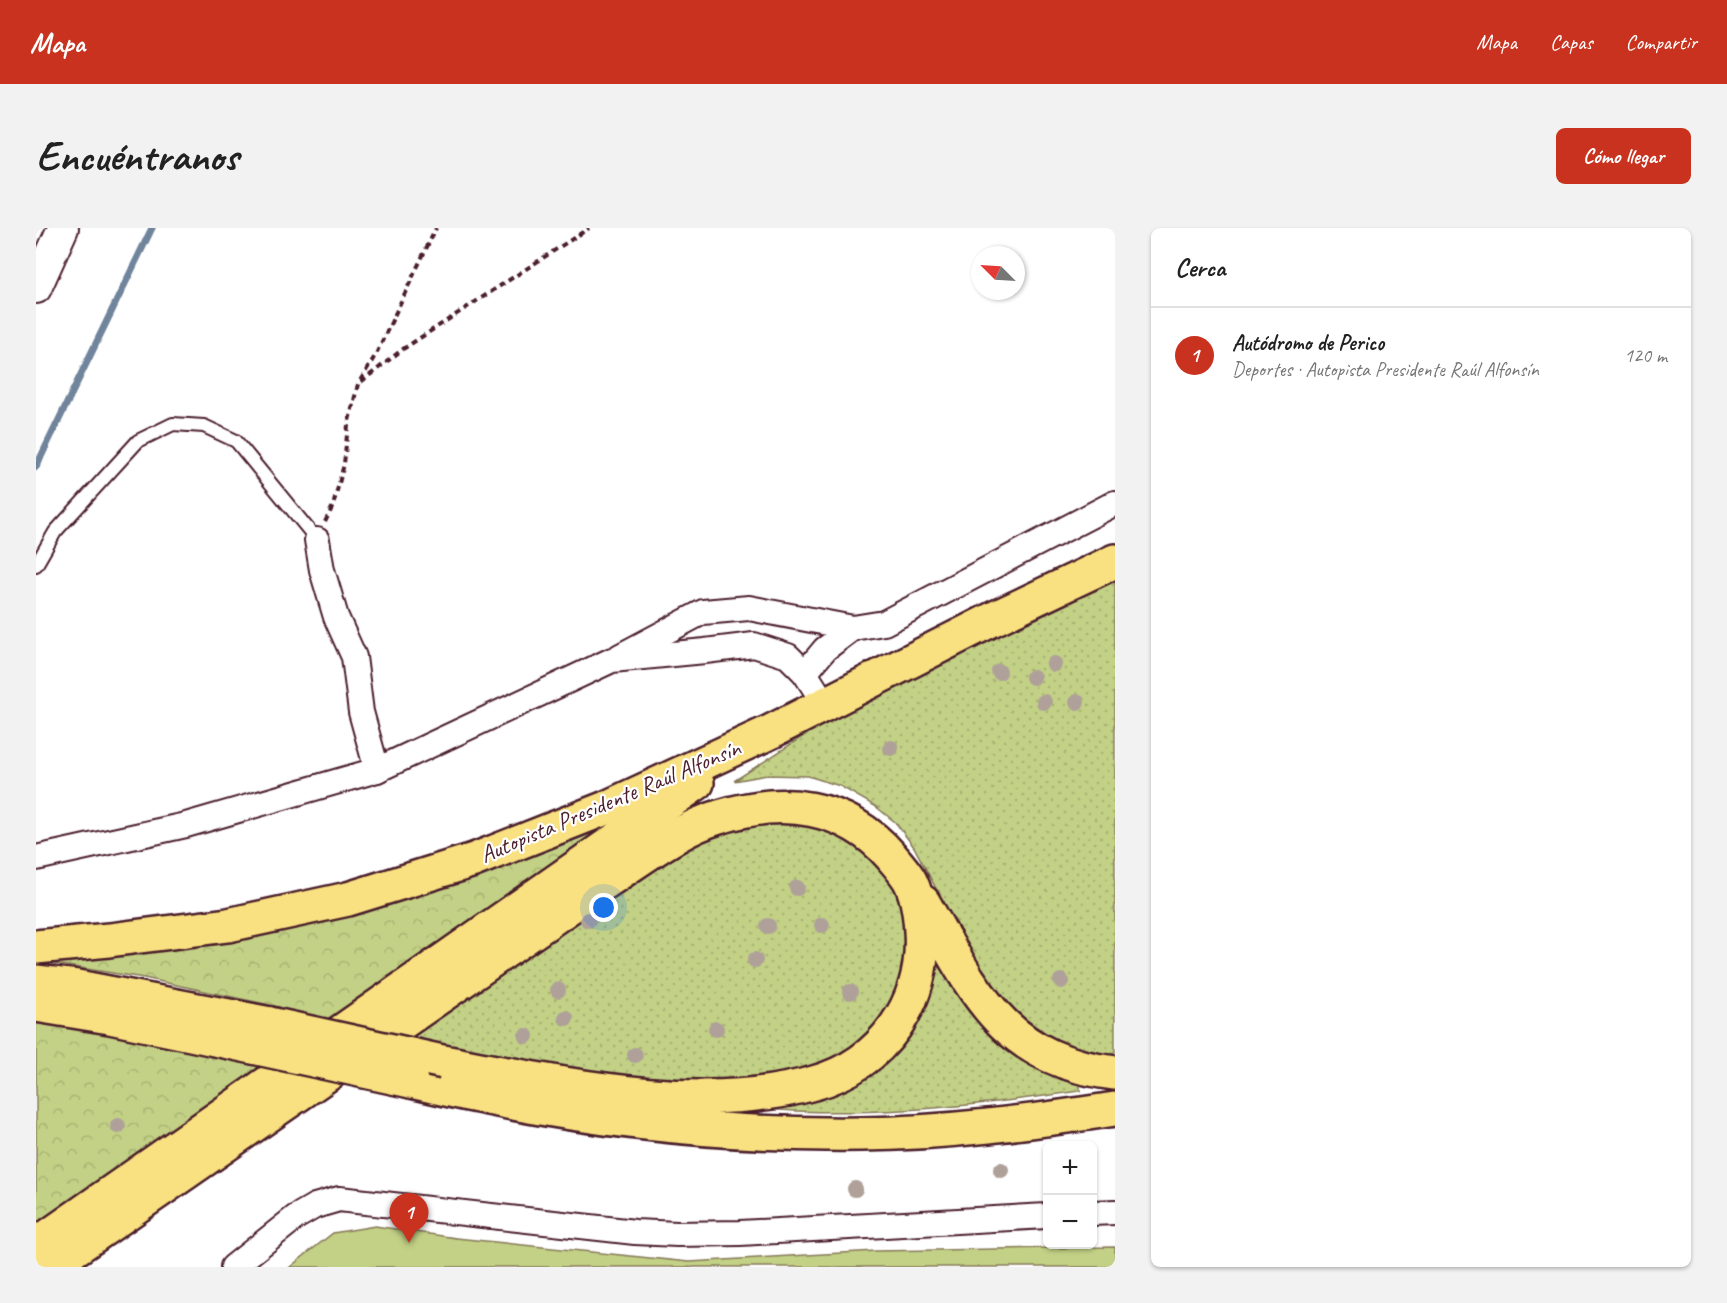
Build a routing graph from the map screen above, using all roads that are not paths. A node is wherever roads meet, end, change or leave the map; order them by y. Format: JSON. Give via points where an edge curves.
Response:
{"nodes":[{"id":1,"x":63,"y":228,"type":"edge"},
{"id":2,"x":36,"y":288,"type":"edge"},
{"id":3,"x":1115,"y":503,"type":"edge"},
{"id":4,"x":317,"y":540,"type":"joint"},
{"id":5,"x":1115,"y":561,"type":"edge"},
{"id":6,"x":36,"y":565,"type":"edge"},
{"id":7,"x":853,"y":628,"type":"junction"},
{"id":8,"x":612,"y":660,"type":"junction"},
{"id":9,"x":805,"y":673,"type":"junction"},
{"id":10,"x":824,"y":704,"type":"junction"},
{"id":11,"x":770,"y":732,"type":"junction"},
{"id":12,"x":377,"y":770,"type":"junction"},
{"id":13,"x":36,"y":858,"type":"edge"},
{"id":14,"x":910,"y":880,"type":"junction"},
{"id":15,"x":36,"y":947,"type":"edge"},
{"id":16,"x":36,"y":982,"type":"edge"},
{"id":17,"x":36,"y":1005,"type":"edge"},
{"id":18,"x":262,"y":1035,"type":"junction"},
{"id":19,"x":1115,"y":1073,"type":"edge"},
{"id":20,"x":1115,"y":1109,"type":"edge"},
{"id":21,"x":1115,"y":1212,"type":"edge"},
{"id":22,"x":1097,"y":1213,"type":"edge"},
{"id":23,"x":1043,"y":1216,"type":"edge"},
{"id":24,"x":36,"y":1245,"type":"edge"},
{"id":25,"x":48,"y":1267,"type":"edge"},
{"id":26,"x":233,"y":1267,"type":"edge"}],
"edges":[{"from":1,"to":2,"type":"street"},
{"from":3,"to":7,"type":"street","via":[[884,623]]},
{"from":4,"to":6,"type":"lane","via":[[236,441],[204,426],[173,424],[138,441],[55,532]]},
{"from":4,"to":12,"type":"street","via":[[336,618],[354,657],[361,712]]},
{"from":5,"to":10,"type":"highway","name":"Autopista Presidente Raúl Alfonsín"},
{"from":7,"to":8,"type":"street","via":[[749,608],[703,612]]},
{"from":7,"to":9,"type":"street","via":[[825,649]]},
{"from":8,"to":9,"type":"street","via":[[754,645],[788,656]]},
{"from":8,"to":12,"type":"street"},
{"from":9,"to":10,"type":"street"},
{"from":10,"to":11,"type":"highway","name":"Autopista Presidente Raúl Alfonsín"},
{"from":11,"to":15,"type":"highway","name":"Autopista Presidente Raúl Alfonsín","via":[[606,808],[474,860],[348,899],[228,926]]},
{"from":11,"to":24,"type":"highway"},
{"from":12,"to":13,"type":"street","via":[[186,825]]},
{"from":14,"to":18,"type":"highway","bridge":true,"via":[[921,918],[923,952],[917,984],[904,1014],[866,1058],[817,1083],[753,1094],[672,1095],[572,1086]]},
{"from":14,"to":19,"type":"highway","via":[[967,978],[1004,1026],[1057,1059]]},
{"from":14,"to":25,"type":"highway","via":[[876,839],[856,825],[814,809],[750,809],[686,831],[604,882]]},
{"from":16,"to":18,"type":"highway","via":[[77,987]]},
{"from":17,"to":18,"type":"highway"},
{"from":18,"to":20,"type":"highway","bridge":true,"via":[[457,1092],[594,1118],[731,1130],[911,1132]]},
{"from":21,"to":22,"type":"street"},
{"from":23,"to":26,"type":"street","via":[[677,1234],[339,1199],[296,1217]]}]}
